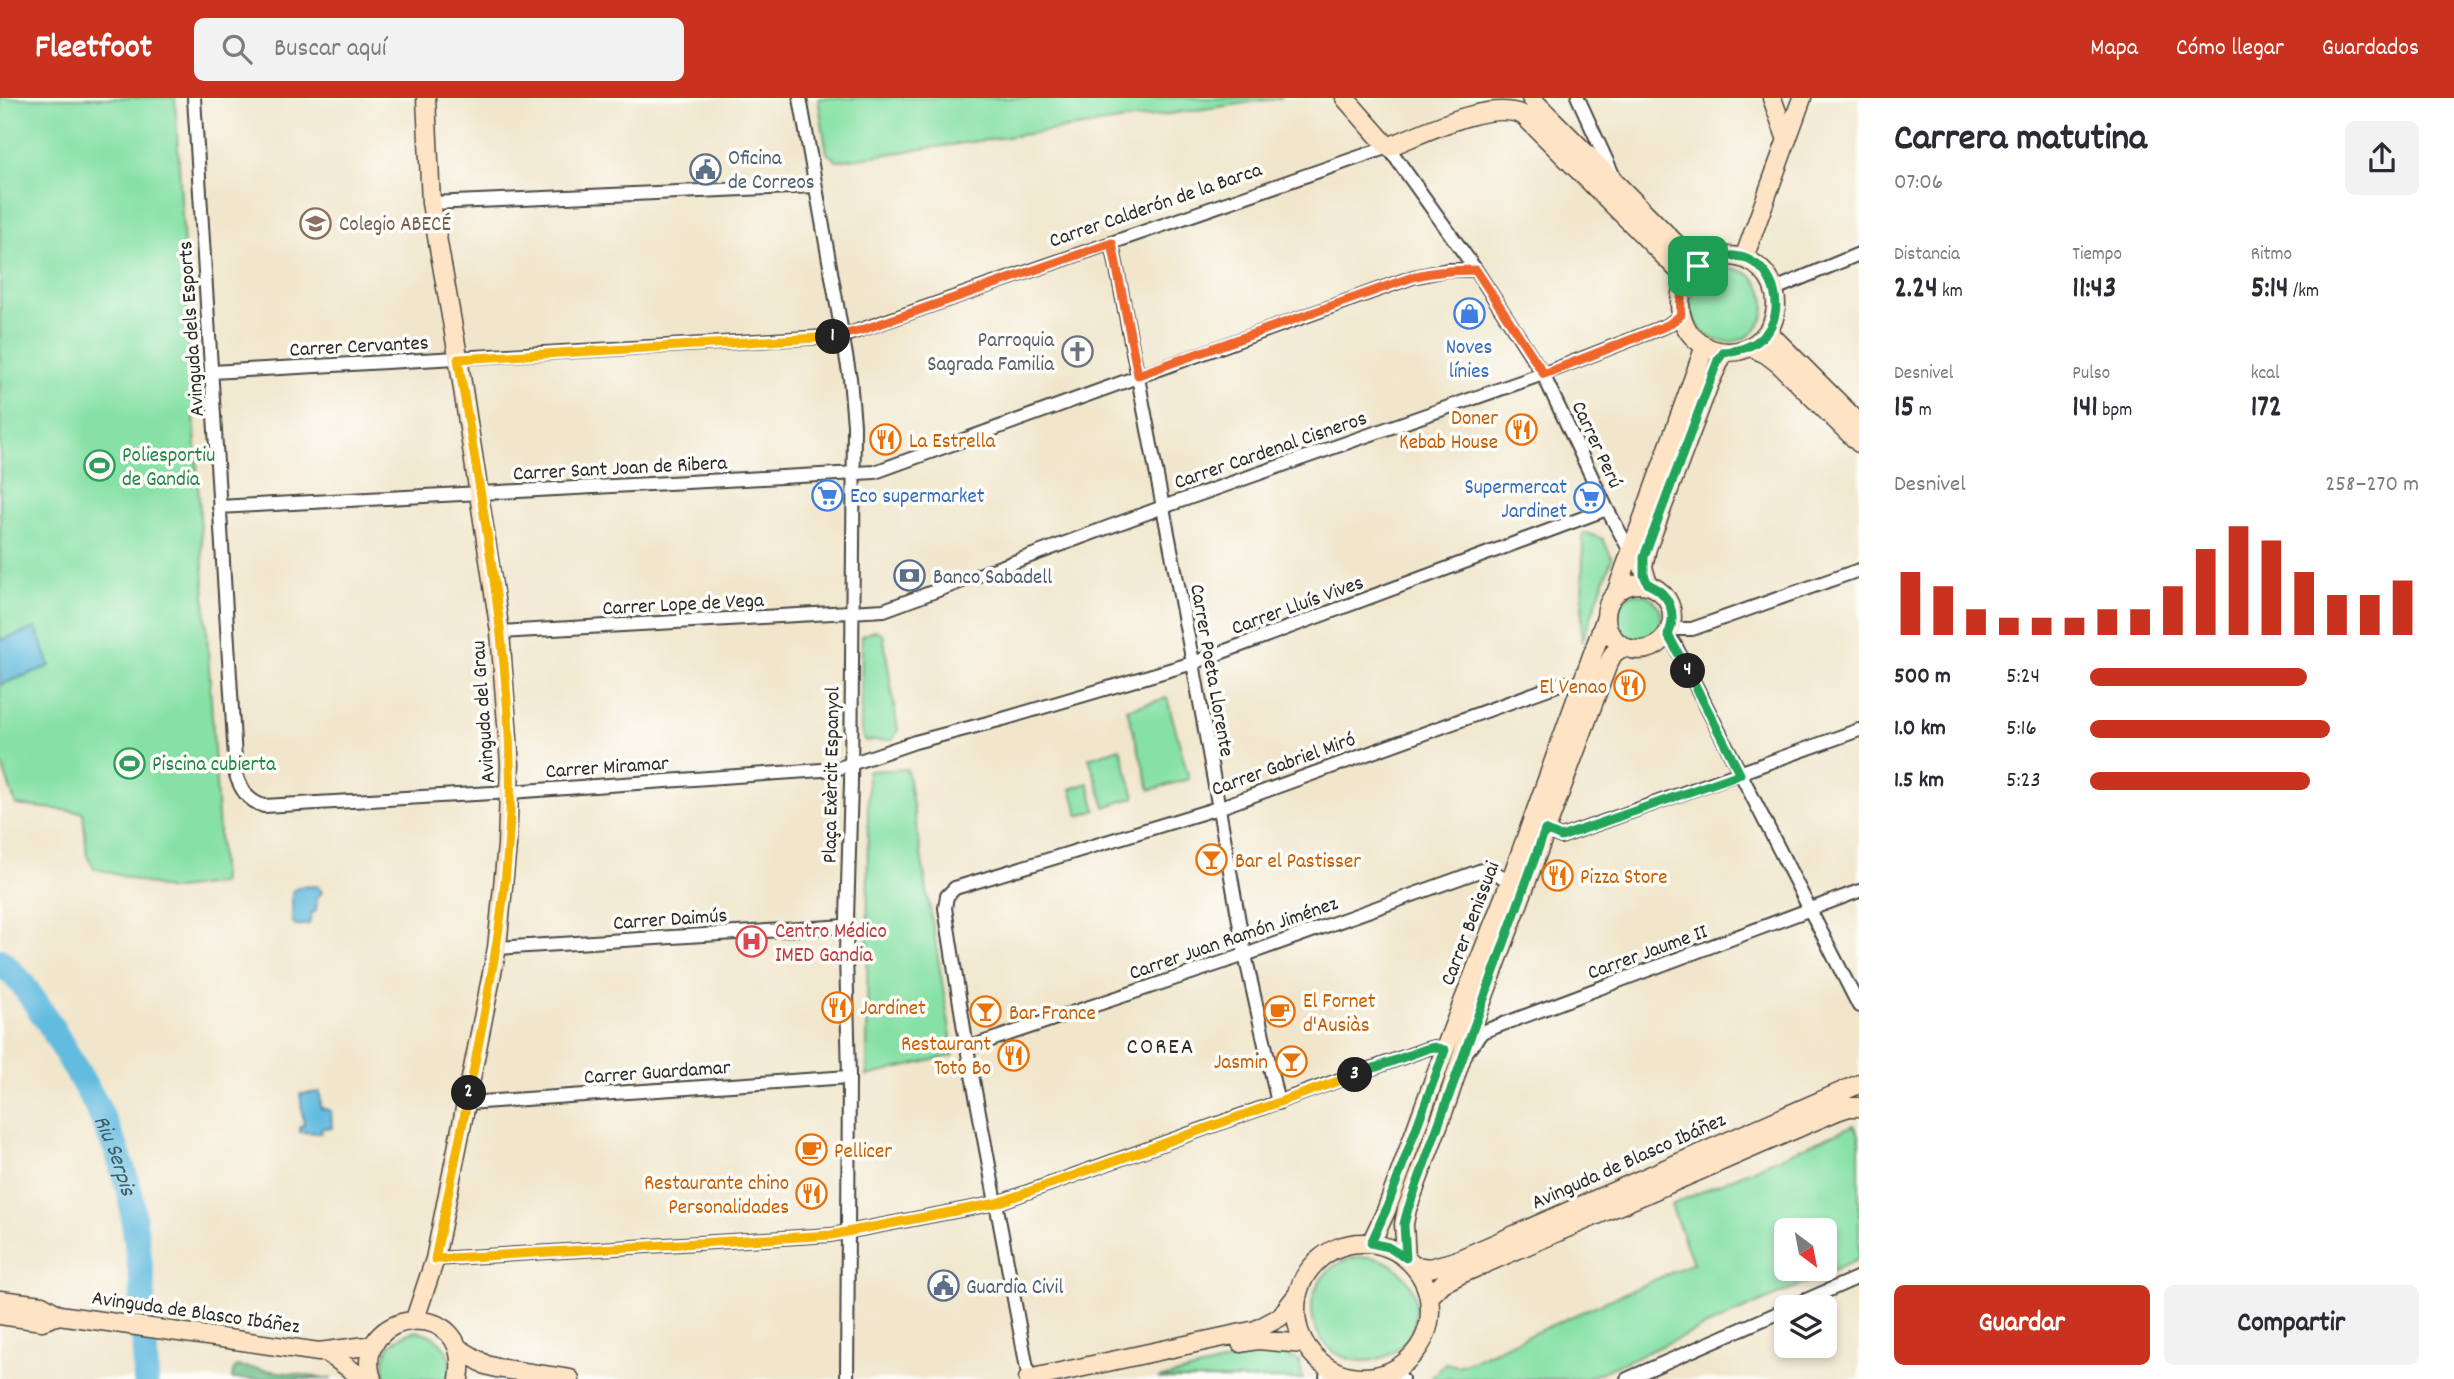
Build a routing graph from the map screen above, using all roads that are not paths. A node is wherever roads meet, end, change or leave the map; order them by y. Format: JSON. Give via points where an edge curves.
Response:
{"nodes":[{"id":1,"x":194,"y":98,"type":"edge"},
{"id":2,"x":426,"y":98,"type":"edge"},
{"id":3,"x":800,"y":98,"type":"edge"},
{"id":4,"x":1345,"y":98,"type":"edge"},
{"id":5,"x":1531,"y":98,"type":"edge"},
{"id":6,"x":1578,"y":98,"type":"edge"},
{"id":7,"x":1774,"y":98,"type":"edge"},
{"id":8,"x":1800,"y":98,"type":"edge"},
{"id":9,"x":1488,"y":105,"type":"edge"},
{"id":10,"x":1787,"y":140,"type":"junction"},
{"id":11,"x":1388,"y":147,"type":"junction"},
{"id":12,"x":1618,"y":185,"type":"junction"},
{"id":13,"x":814,"y":186,"type":"junction"},
{"id":14,"x":431,"y":204,"type":"junction"},
{"id":15,"x":1112,"y":243,"type":"junction"},
{"id":16,"x":1859,"y":254,"type":"edge"},
{"id":17,"x":1744,"y":258,"type":"junction"},
{"id":18,"x":1476,"y":270,"type":"junction"},
{"id":19,"x":1692,"y":272,"type":"junction"},
{"id":20,"x":1775,"y":289,"type":"junction"},
{"id":21,"x":1681,"y":315,"type":"junction"},
{"id":22,"x":1768,"y":332,"type":"junction"},
{"id":23,"x":843,"y":336,"type":"junction"},
{"id":24,"x":1705,"y":346,"type":"junction"},
{"id":25,"x":1751,"y":347,"type":"junction"},
{"id":26,"x":1724,"y":352,"type":"junction"},
{"id":27,"x":458,"y":359,"type":"junction"},
{"id":28,"x":212,"y":372,"type":"junction"},
{"id":29,"x":1544,"y":374,"type":"junction"},
{"id":30,"x":1138,"y":375,"type":"junction"},
{"id":31,"x":1859,"y":423,"type":"edge"},
{"id":32,"x":1859,"y":443,"type":"edge"},
{"id":33,"x":855,"y":474,"type":"junction"},
{"id":34,"x":480,"y":494,"type":"junction"},
{"id":35,"x":219,"y":507,"type":"junction"},
{"id":36,"x":1163,"y":507,"type":"junction"},
{"id":37,"x":1607,"y":509,"type":"junction"},
{"id":38,"x":1630,"y":551,"type":"junction"},
{"id":39,"x":1859,"y":570,"type":"edge"},
{"id":40,"x":1648,"y":584,"type":"junction"},
{"id":41,"x":1616,"y":593,"type":"junction"},
{"id":42,"x":852,"y":612,"type":"junction"},
{"id":43,"x":868,"y":612,"type":"joint"},
{"id":44,"x":1606,"y":617,"type":"junction"},
{"id":45,"x":500,"y":632,"type":"junction"},
{"id":46,"x":1669,"y":632,"type":"junction"},
{"id":47,"x":1624,"y":646,"type":"junction"},
{"id":48,"x":1193,"y":663,"type":"junction"},
{"id":49,"x":1581,"y":684,"type":"junction"},
{"id":50,"x":1859,"y":730,"type":"edge"},
{"id":51,"x":915,"y":742,"type":"joint"},
{"id":52,"x":851,"y":766,"type":"junction"},
{"id":53,"x":1740,"y":774,"type":"junction"},
{"id":54,"x":510,"y":792,"type":"junction"},
{"id":55,"x":255,"y":803,"type":"joint"},
{"id":56,"x":1217,"y":808,"type":"junction"},
{"id":57,"x":1545,"y":830,"type":"junction"},
{"id":58,"x":1510,"y":882,"type":"junction"},
{"id":59,"x":1859,"y":891,"type":"edge"},
{"id":60,"x":1811,"y":910,"type":"junction"},
{"id":61,"x":846,"y":926,"type":"junction"},
{"id":62,"x":497,"y":948,"type":"junction"},
{"id":63,"x":1245,"y":955,"type":"junction"},
{"id":64,"x":1859,"y":1006,"type":"edge"},
{"id":65,"x":967,"y":1048,"type":"junction"},
{"id":66,"x":1445,"y":1050,"type":"junction"},
{"id":67,"x":1460,"y":1062,"type":"junction"},
{"id":68,"x":849,"y":1077,"type":"junction"},
{"id":69,"x":1859,"y":1084,"type":"edge"},
{"id":70,"x":467,"y":1103,"type":"junction"},
{"id":71,"x":1278,"y":1103,"type":"junction"},
{"id":72,"x":1859,"y":1107,"type":"edge"},
{"id":73,"x":997,"y":1203,"type":"junction"},
{"id":74,"x":849,"y":1233,"type":"junction"},
{"id":75,"x":1371,"y":1243,"type":"junction"},
{"id":76,"x":435,"y":1259,"type":"junction"},
{"id":77,"x":1410,"y":1262,"type":"junction"},
{"id":78,"x":1859,"y":1277,"type":"edge"},
{"id":79,"x":1297,"y":1295,"type":"junction"},
{"id":80,"x":1818,"y":1295,"type":"edge"},
{"id":81,"x":1429,"y":1297,"type":"junction"},
{"id":82,"x":0,"y":1300,"type":"edge"},
{"id":83,"x":1774,"y":1314,"type":"edge"},
{"id":84,"x":0,"y":1315,"type":"edge"},
{"id":85,"x":59,"y":1315,"type":"junction"},
{"id":86,"x":415,"y":1319,"type":"junction"},
{"id":87,"x":1304,"y":1343,"type":"junction"},
{"id":88,"x":374,"y":1345,"type":"junction"},
{"id":89,"x":458,"y":1348,"type":"junction"},
{"id":90,"x":326,"y":1352,"type":"junction"},
{"id":91,"x":1326,"y":1373,"type":"edge"},
{"id":92,"x":1399,"y":1374,"type":"edge"},
{"id":93,"x":364,"y":1379,"type":"edge"},
{"id":94,"x":372,"y":1379,"type":"edge"},
{"id":95,"x":459,"y":1379,"type":"edge"},
{"id":96,"x":570,"y":1379,"type":"edge"},
{"id":97,"x":847,"y":1379,"type":"edge"},
{"id":98,"x":1028,"y":1379,"type":"edge"},
{"id":99,"x":1080,"y":1379,"type":"edge"},
{"id":100,"x":1627,"y":1379,"type":"edge"}],
"edges":[{"from":1,"to":28,"type":"street","name":"Avinguda dels Esports"},
{"from":2,"to":14,"type":"street","name":"Avinguda del Grau"},
{"from":3,"to":13,"type":"street","name":"Plaça Exèrcit Espanyol"},
{"from":4,"to":11,"type":"street"},
{"from":5,"to":12,"type":"street"},
{"from":6,"to":12,"type":"street"},
{"from":7,"to":8,"type":"street","via":[[1786,103]]},
{"from":7,"to":10,"type":"street"},
{"from":8,"to":10,"type":"street"},
{"from":9,"to":11,"type":"street","name":"Carrer Calderón de la Barca"},
{"from":9,"to":19,"type":"street","via":[[1523,115]]},
{"from":10,"to":17,"type":"street"},
{"from":11,"to":15,"type":"street","name":"Carrer Calderón de la Barca"},
{"from":11,"to":18,"type":"street","name":"Carrer Perú"},
{"from":12,"to":19,"type":"street"},
{"from":13,"to":14,"type":"street"},
{"from":13,"to":23,"type":"street","name":"Plaça Exèrcit Espanyol"},
{"from":14,"to":27,"type":"street","name":"Avinguda del Grau"},
{"from":15,"to":23,"type":"street","name":"Carrer Calderón de la Barca"},
{"from":15,"to":30,"type":"street","name":"Carrer Poeta Llorente"},
{"from":16,"to":20,"type":"street"},
{"from":17,"to":19,"type":"street","via":[[1720,256]]},
{"from":17,"to":20,"type":"street","via":[[1763,270]]},
{"from":18,"to":29,"type":"street","name":"Carrer Perú"},
{"from":18,"to":30,"type":"street","name":"Carrer Sant Joan de Ribera","via":[[1413,277]]},
{"from":19,"to":21,"type":"street","via":[[1680,303]]},
{"from":20,"to":22,"type":"street","via":[[1776,311]]},
{"from":21,"to":24,"type":"street","via":[[1694,338]]},
{"from":21,"to":29,"type":"street","name":"Carrer Cardenal Cisneros","via":[[1668,325]]},
{"from":22,"to":25,"type":"street"},
{"from":22,"to":31,"type":"street"},
{"from":23,"to":27,"type":"street","name":"Carrer Cervantes"},
{"from":23,"to":33,"type":"street","name":"Plaça Exèrcit Espanyol"},
{"from":24,"to":26,"type":"street"},
{"from":24,"to":38,"type":"street"},
{"from":25,"to":26,"type":"street"},
{"from":25,"to":32,"type":"street","via":[[1779,365]]},
{"from":26,"to":40,"type":"street","via":[[1647,548],[1643,567]]},
{"from":27,"to":28,"type":"street","name":"Carrer Cervantes"},
{"from":27,"to":34,"type":"street","name":"Avinguda del Grau"},
{"from":28,"to":35,"type":"street","name":"Avinguda dels Esports"},
{"from":29,"to":36,"type":"street","name":"Carrer Cardenal Cisneros"},
{"from":29,"to":37,"type":"street","name":"Carrer Perú"},
{"from":30,"to":33,"type":"street","name":"Carrer Sant Joan de Ribera","via":[[879,471]]},
{"from":30,"to":36,"type":"street","name":"Carrer Poeta Llorente"},
{"from":33,"to":34,"type":"street","name":"Carrer Sant Joan de Ribera"},
{"from":33,"to":42,"type":"street","name":"Plaça Exèrcit Espanyol"},
{"from":34,"to":35,"type":"street","name":"Carrer Sant Joan de Ribera"},
{"from":34,"to":45,"type":"street","name":"Avinguda del Grau"},
{"from":35,"to":55,"type":"street","name":"Avinguda dels Esports","via":[[236,775],[243,792]]},
{"from":36,"to":43,"type":"street","name":"Carrer Cardenal Cisneros"},
{"from":36,"to":48,"type":"street","name":"Carrer Poeta Llorente"},
{"from":37,"to":38,"type":"street","name":"Carrer Perú"},
{"from":37,"to":48,"type":"street","name":"Carrer Lluís Vives"},
{"from":38,"to":41,"type":"street"},
{"from":39,"to":46,"type":"street","via":[[1692,629]]},
{"from":40,"to":41,"type":"street"},
{"from":40,"to":46,"type":"street","via":[[1669,601],[1673,620]]},
{"from":41,"to":44,"type":"street"},
{"from":42,"to":43,"type":"street","name":"Carrer Lope de Vega"},
{"from":42,"to":45,"type":"street","name":"Carrer Lope de Vega"},
{"from":42,"to":52,"type":"street","name":"Plaça Exèrcit Espanyol"},
{"from":44,"to":47,"type":"street","via":[[1611,634]]},
{"from":44,"to":49,"type":"street","name":"Carrer Benissuai"},
{"from":45,"to":54,"type":"street","name":"Avinguda del Grau"},
{"from":46,"to":47,"type":"street","via":[[1653,647],[1633,650]]},
{"from":46,"to":53,"type":"street"},
{"from":47,"to":57,"type":"street","name":"Carrer Benissuai","via":[[1607,666]]},
{"from":48,"to":51,"type":"street","name":"Carrer Lluís Vives"},
{"from":48,"to":56,"type":"street","name":"Carrer Poeta Llorente"},
{"from":49,"to":56,"type":"street","name":"Carrer Gabriel Miró","via":[[1563,683]]},
{"from":49,"to":58,"type":"street","name":"Carrer Benissuai"},
{"from":50,"to":53,"type":"street"},
{"from":51,"to":52,"type":"street","name":"Carrer Miramar"},
{"from":52,"to":54,"type":"street","name":"Carrer Miramar"},
{"from":52,"to":61,"type":"street","name":"Plaça Exèrcit Espanyol"},
{"from":53,"to":57,"type":"street","via":[[1561,837]]},
{"from":53,"to":60,"type":"street"},
{"from":54,"to":55,"type":"street","name":"Carrer Miramar"},
{"from":54,"to":62,"type":"street","name":"Avinguda del Grau"},
{"from":56,"to":63,"type":"street","name":"Carrer Poeta Llorente"},
{"from":56,"to":65,"type":"street","name":"Carrer Gabriel Miró","via":[[955,888],[947,896],[945,908]]},
{"from":57,"to":67,"type":"street","name":"Carrer Benissuai"},
{"from":58,"to":63,"type":"street","name":"Carrer Juan Ramón Jiménez","via":[[1482,870]]},
{"from":58,"to":66,"type":"street","name":"Carrer Benissuai"},
{"from":59,"to":60,"type":"street","name":"Carrer Jaume II"},
{"from":60,"to":64,"type":"street"},
{"from":60,"to":67,"type":"street","name":"Carrer Jaume II","via":[[1482,1032]]},
{"from":61,"to":62,"type":"street","name":"Carrer Daimús"},
{"from":61,"to":68,"type":"street","name":"Plaça Exèrcit Espanyol"},
{"from":62,"to":70,"type":"street","name":"Avinguda del Grau"},
{"from":63,"to":65,"type":"street","name":"Carrer Juan Ramón Jiménez"},
{"from":63,"to":71,"type":"street","name":"Carrer Poeta Llorente"},
{"from":65,"to":73,"type":"street"},
{"from":66,"to":71,"type":"street","via":[[1426,1049]]},
{"from":66,"to":75,"type":"street","name":"Carrer Benissuai"},
{"from":67,"to":77,"type":"street","name":"Carrer Benissuai","via":[[1404,1224]]},
{"from":68,"to":70,"type":"street","name":"Carrer Guardamar"},
{"from":68,"to":74,"type":"street","name":"Plaça Exèrcit Espanyol"},
{"from":69,"to":77,"type":"street","name":"Avinguda de Blasco Ibáñez","via":[[1455,1261],[1430,1268]]},
{"from":70,"to":76,"type":"street","name":"Avinguda del Grau"},
{"from":71,"to":73,"type":"street"},
{"from":72,"to":81,"type":"street","name":"Avinguda de Blasco Ibáñez","via":[[1837,1111],[1461,1274]]},
{"from":73,"to":74,"type":"street"},
{"from":73,"to":98,"type":"street"},
{"from":74,"to":76,"type":"street"},
{"from":74,"to":97,"type":"street","name":"Plaça Exèrcit Espanyol"},
{"from":75,"to":77,"type":"street","via":[[1388,1247]]},
{"from":75,"to":79,"type":"street","via":[[1347,1244],[1326,1254],[1308,1272]]},
{"from":76,"to":86,"type":"street","name":"Avinguda del Grau"},
{"from":77,"to":81,"type":"street"},
{"from":78,"to":80,"type":"street"},
{"from":79,"to":87,"type":"street","via":[[1297,1328]]},
{"from":79,"to":98,"type":"street","via":[[1280,1317],[1256,1330]]},
{"from":81,"to":92,"type":"street","via":[[1430,1318],[1424,1338]]},
{"from":82,"to":85,"type":"street","name":"Avinguda de Blasco Ibáñez","via":[[42,1306]]},
{"from":83,"to":100,"type":"street"},
{"from":84,"to":85,"type":"street","name":"Avinguda de Blasco Ibáñez","via":[[42,1321]]},
{"from":85,"to":90,"type":"street","name":"Avinguda de Blasco Ibáñez"},
{"from":86,"to":88,"type":"street","via":[[391,1326]]},
{"from":86,"to":89,"type":"street","via":[[446,1331]]},
{"from":87,"to":91,"type":"street"},
{"from":87,"to":99,"type":"street","via":[[1258,1340]]},
{"from":88,"to":90,"type":"street","name":"Avinguda de Blasco Ibáñez"},
{"from":88,"to":94,"type":"street"},
{"from":89,"to":95,"type":"street"},
{"from":89,"to":96,"type":"street","via":[[486,1365]]},
{"from":90,"to":93,"type":"street","name":"Avinguda de Blasco Ibáñez"},
{"from":91,"to":92,"type":"street","via":[[1361,1378]]}]}
